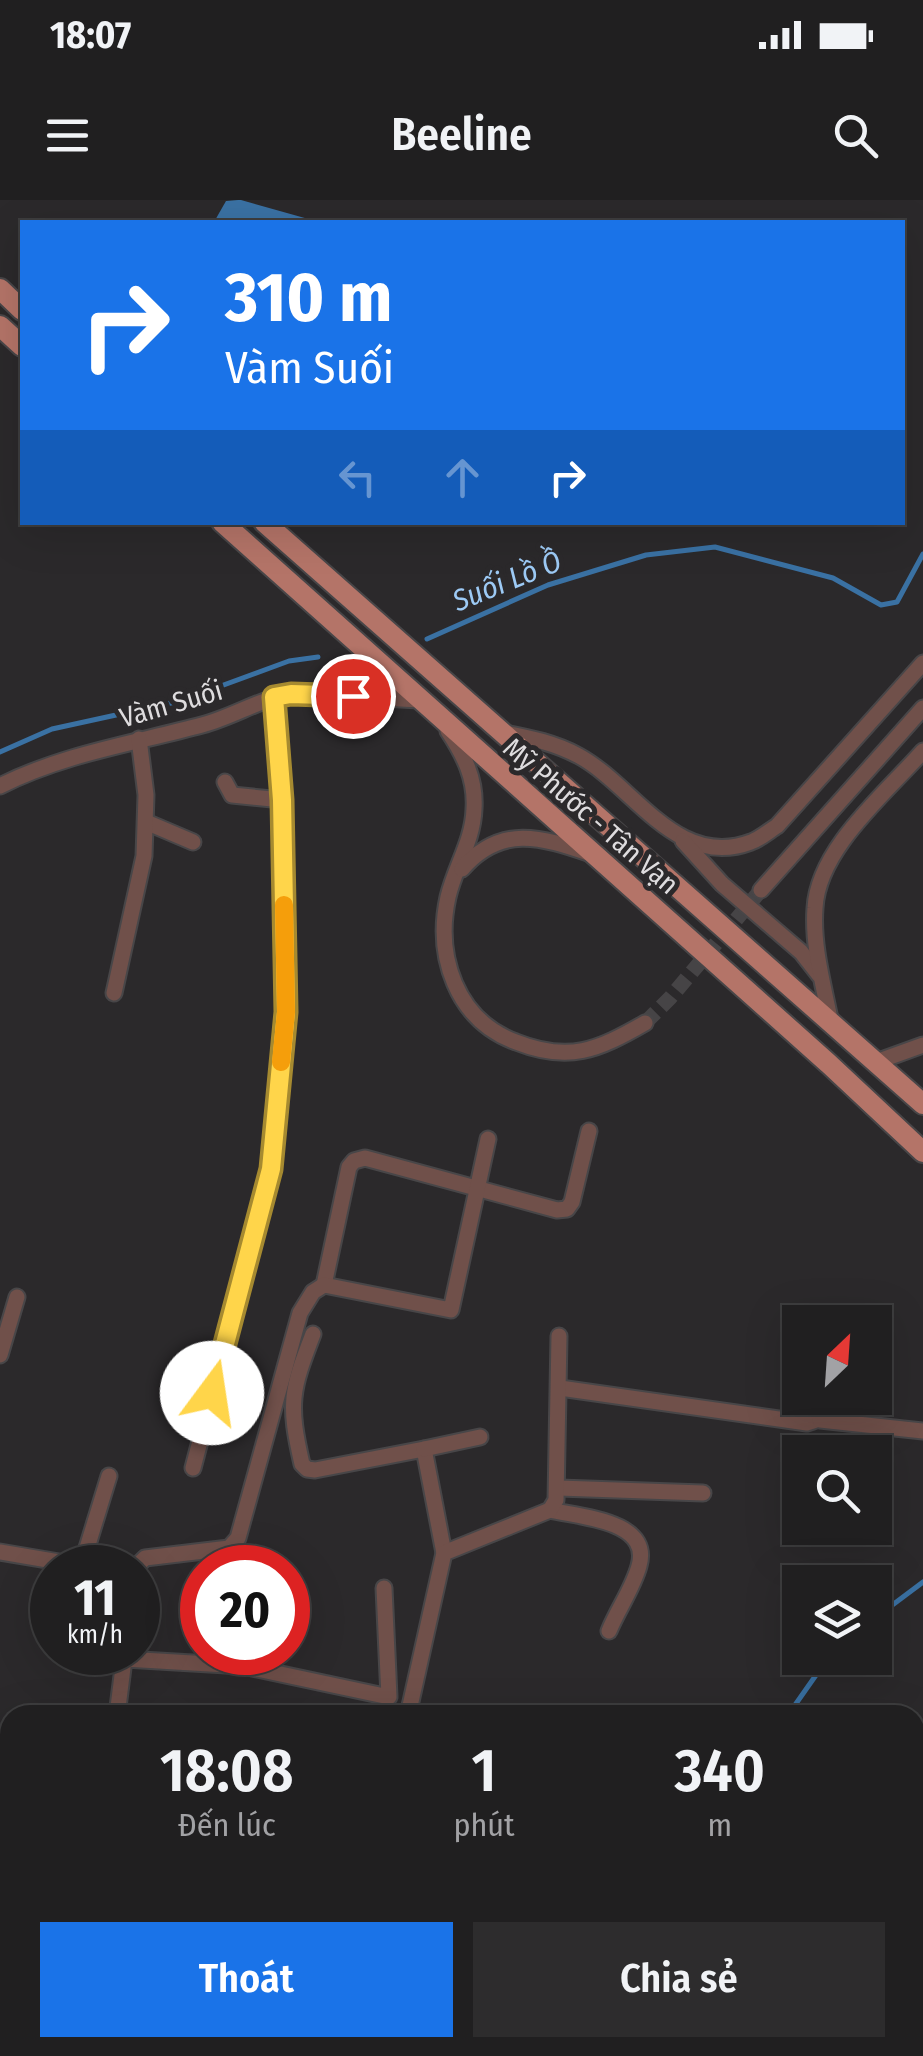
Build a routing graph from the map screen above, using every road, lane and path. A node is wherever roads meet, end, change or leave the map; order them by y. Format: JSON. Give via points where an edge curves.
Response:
{"nodes":[{"id":1,"x":0,"y":290,"type":"edge"},
{"id":2,"x":20,"y":308,"type":"edge"},
{"id":3,"x":0,"y":326,"type":"edge"},
{"id":4,"x":20,"y":344,"type":"edge"},
{"id":5,"x":225,"y":525,"type":"edge"},
{"id":6,"x":267,"y":525,"type":"edge"},
{"id":7,"x":923,"y":663,"type":"edge"},
{"id":8,"x":274,"y":697,"type":"junction"},
{"id":9,"x":419,"y":700,"type":"junction"},
{"id":10,"x":923,"y":708,"type":"edge"},
{"id":11,"x":443,"y":722,"type":"junction"},
{"id":12,"x":500,"y":732,"type":"junction"},
{"id":13,"x":138,"y":739,"type":"junction"},
{"id":14,"x":923,"y":751,"type":"edge"},
{"id":15,"x":225,"y":782,"type":"dead end"},
{"id":16,"x":0,"y":786,"type":"edge"},
{"id":17,"x":282,"y":800,"type":"junction"},
{"id":18,"x":146,"y":822,"type":"junction"},
{"id":19,"x":681,"y":839,"type":"junction"},
{"id":20,"x":193,"y":842,"type":"dead end"},
{"id":21,"x":592,"y":854,"type":"junction"},
{"id":22,"x":459,"y":872,"type":"junction"},
{"id":23,"x":761,"y":890,"type":"tunnel mouth"},
{"id":24,"x":824,"y":983,"type":"junction"},
{"id":25,"x":114,"y":993,"type":"dead end"},
{"id":26,"x":645,"y":1023,"type":"tunnel mouth"},
{"id":27,"x":831,"y":1024,"type":"junction"},
{"id":28,"x":923,"y":1045,"type":"edge"},
{"id":29,"x":876,"y":1062,"type":"junction"},
{"id":30,"x":923,"y":1104,"type":"edge"},
{"id":31,"x":589,"y":1131,"type":"dead end"},
{"id":32,"x":488,"y":1139,"type":"dead end"},
{"id":33,"x":923,"y":1152,"type":"edge"},
{"id":34,"x":476,"y":1188,"type":"junction"},
{"id":35,"x":324,"y":1285,"type":"junction"},
{"id":36,"x":17,"y":1298,"type":"dead end"},
{"id":37,"x":313,"y":1334,"type":"dead end"},
{"id":38,"x":560,"y":1336,"type":"dead end"},
{"id":39,"x":0,"y":1355,"type":"edge"},
{"id":40,"x":560,"y":1388,"type":"junction"},
{"id":41,"x":824,"y":1415,"type":"edge"},
{"id":42,"x":820,"y":1420,"type":"junction"},
{"id":43,"x":923,"y":1432,"type":"edge"},
{"id":44,"x":480,"y":1437,"type":"dead end"},
{"id":45,"x":424,"y":1449,"type":"junction"},
{"id":46,"x":193,"y":1468,"type":"dead end"},
{"id":47,"x":109,"y":1476,"type":"dead end"},
{"id":48,"x":558,"y":1488,"type":"junction"},
{"id":49,"x":702,"y":1493,"type":"dead end"},
{"id":50,"x":550,"y":1510,"type":"junction"},
{"id":51,"x":0,"y":1552,"type":"edge"},
{"id":52,"x":444,"y":1553,"type":"junction"},
{"id":53,"x":160,"y":1556,"type":"edge"},
{"id":54,"x":384,"y":1588,"type":"dead end"},
{"id":55,"x":609,"y":1631,"type":"dead end"},
{"id":56,"x":160,"y":1659,"type":"edge"},
{"id":57,"x":122,"y":1675,"type":"edge"},
{"id":58,"x":118,"y":1705,"type":"edge"},
{"id":59,"x":410,"y":1705,"type":"edge"}],
"edges":[{"from":1,"to":2,"type":"main road"},
{"from":3,"to":4,"type":"main road"},
{"from":5,"to":9,"type":"main road","name":"Mỹ Phước - Tân Vạn"},
{"from":6,"to":12,"type":"main road","name":"Mỹ Phước - Tân Vạn"},
{"from":7,"to":19,"type":"street","via":[[777,826],[750,843],[712,848]]},
{"from":8,"to":9,"type":"street","name":"Vàm Suối"},
{"from":8,"to":13,"type":"street","name":"Vàm Suối","via":[[207,724]]},
{"from":8,"to":17,"type":"street"},
{"from":9,"to":11,"type":"main road","name":"Mỹ Phước - Tân Vạn"},
{"from":10,"to":23,"type":"street"},
{"from":11,"to":21,"type":"main road","name":"Mỹ Phước - Tân Vạn"},
{"from":11,"to":22,"type":"street","via":[[472,780],[474,811]]},
{"from":12,"to":19,"type":"street","via":[[580,756]]},
{"from":12,"to":27,"type":"main road","name":"Mỹ Phước - Tân Vạn"},
{"from":13,"to":16,"type":"street","name":"Vàm Suối"},
{"from":13,"to":18,"type":"street"},
{"from":14,"to":24,"type":"street","via":[[832,852],[820,878],[814,913]]},
{"from":15,"to":17,"type":"street","via":[[232,794]]},
{"from":17,"to":46,"type":"street","via":[[286,1012],[271,1169]]},
{"from":18,"to":20,"type":"street"},
{"from":18,"to":25,"type":"street"},
{"from":19,"to":24,"type":"street","via":[[801,952]]},
{"from":21,"to":22,"type":"street","via":[[540,838],[515,838],[492,844]]},
{"from":21,"to":33,"type":"main road","name":"Mỹ Phước - Tân Vạn"},
{"from":22,"to":26,"type":"street","via":[[443,937],[446,964],[472,1014],[505,1038],[570,1054],[601,1048]]},
{"from":24,"to":27,"type":"street"},
{"from":27,"to":29,"type":"main road","name":"Mỹ Phước - Tân Vạn"},
{"from":28,"to":29,"type":"street"},
{"from":29,"to":30,"type":"main road","name":"Mỹ Phước - Tân Vạn"},
{"from":31,"to":34,"type":"street","via":[[566,1209]]},
{"from":32,"to":34,"type":"street"},
{"from":34,"to":35,"type":"street","via":[[451,1310]]},
{"from":34,"to":35,"type":"street","via":[[354,1160]]},
{"from":35,"to":53,"type":"street","via":[[300,1313],[238,1538],[228,1548]]},
{"from":36,"to":39,"type":"street"},
{"from":37,"to":45,"type":"street","via":[[292,1396],[306,1469]]},
{"from":38,"to":40,"type":"street"},
{"from":40,"to":42,"type":"street"},
{"from":40,"to":48,"type":"street"},
{"from":41,"to":42,"type":"street"},
{"from":42,"to":43,"type":"street"},
{"from":44,"to":45,"type":"street"},
{"from":45,"to":52,"type":"street"},
{"from":47,"to":51,"type":"street","via":[[77,1566]]},
{"from":48,"to":49,"type":"street"},
{"from":48,"to":50,"type":"street"},
{"from":50,"to":52,"type":"street"},
{"from":50,"to":55,"type":"street","via":[[614,1524],[637,1541],[638,1568]]},
{"from":52,"to":59,"type":"street"},
{"from":54,"to":56,"type":"street","via":[[388,1697],[243,1666]]},
{"from":57,"to":58,"type":"street"}]}
